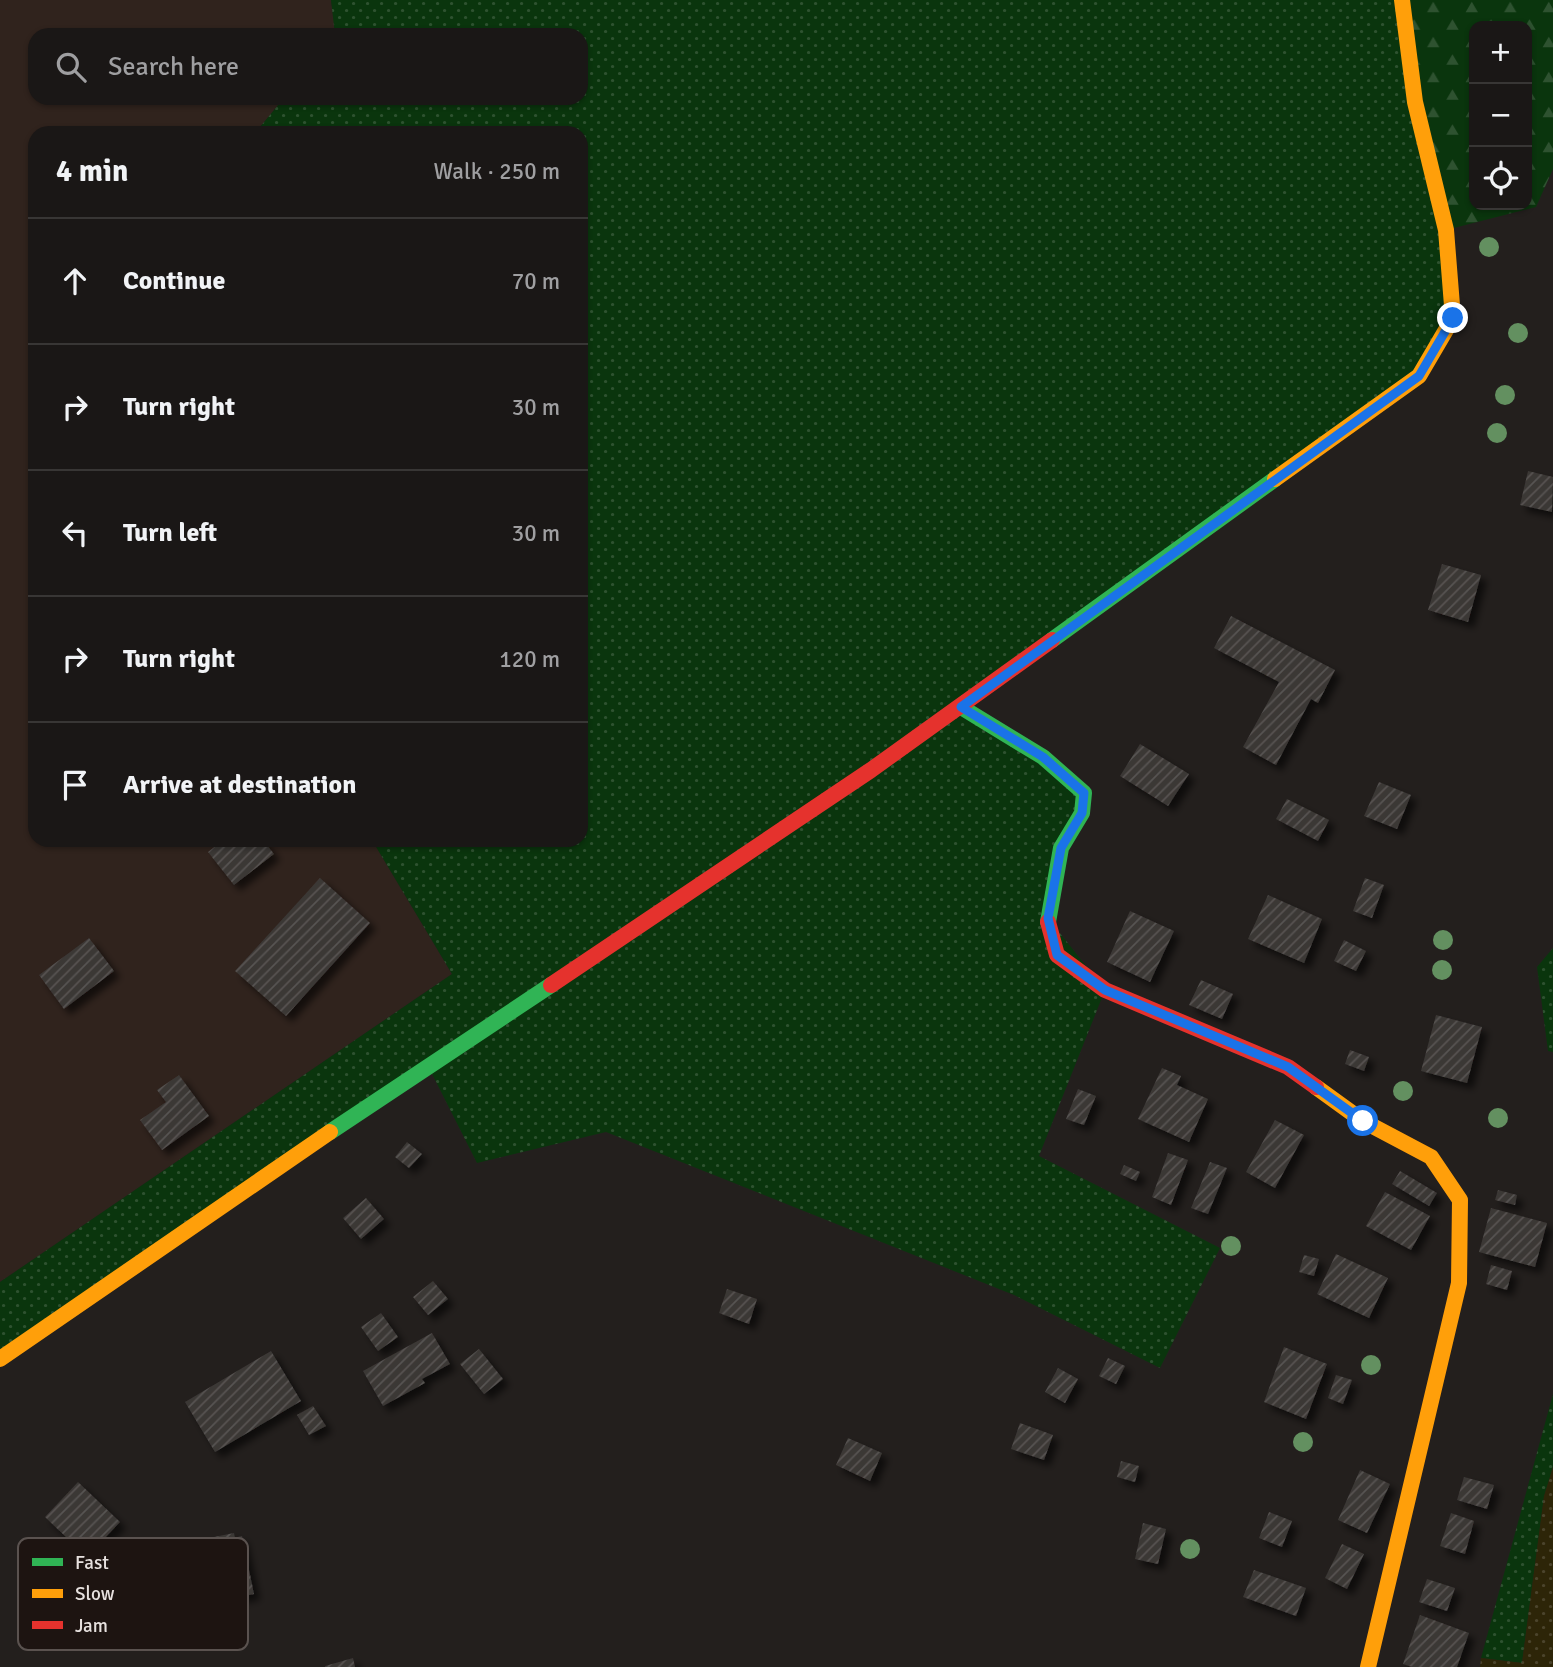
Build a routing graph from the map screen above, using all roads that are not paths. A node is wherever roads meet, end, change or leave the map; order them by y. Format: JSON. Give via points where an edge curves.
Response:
{"nodes":[{"id":1,"x":1402,"y":0,"type":"edge"},
{"id":2,"x":961,"y":707,"type":"junction"},
{"id":3,"x":0,"y":1359,"type":"edge"},
{"id":4,"x":1368,"y":1667,"type":"edge"}],
"edges":[{"from":1,"to":2,"type":"main road","via":[[1415,102],[1446,230],[1453,318],[1419,376]]},
{"from":2,"to":3,"type":"main road","via":[[428,1064]]},
{"from":2,"to":4,"type":"main road","via":[[1043,757],[1084,793],[1082,813],[1061,848],[1048,918],[1057,955],[1105,990],[1288,1067],[1363,1121],[1431,1157],[1460,1200],[1459,1283]]}]}
